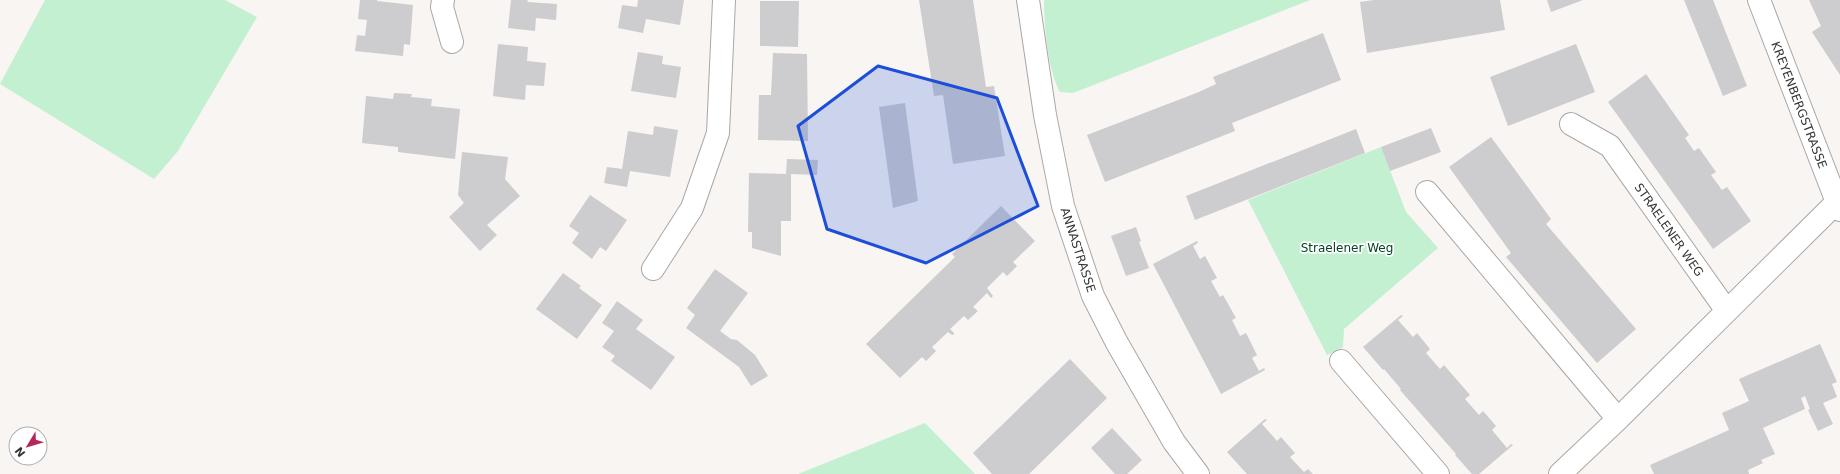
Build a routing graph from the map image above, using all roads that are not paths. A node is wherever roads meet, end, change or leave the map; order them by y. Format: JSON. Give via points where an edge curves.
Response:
{"nodes":[{"id":1,"x":443,"y":0,"type":"edge"},
{"id":2,"x":724,"y":0,"type":"edge"},
{"id":3,"x":1028,"y":0,"type":"edge"},
{"id":4,"x":1758,"y":0,"type":"edge"},
{"id":5,"x":452,"y":42,"type":"dead end"},
{"id":6,"x":1571,"y":124,"type":"dead end"},
{"id":7,"x":1427,"y":192,"type":"dead end"},
{"id":8,"x":1839,"y":203,"type":"edge"},
{"id":9,"x":653,"y":269,"type":"dead end"},
{"id":10,"x":1727,"y":311,"type":"junction"},
{"id":11,"x":1341,"y":361,"type":"dead end"},
{"id":12,"x":1618,"y":419,"type":"junction"},
{"id":13,"x":1198,"y":474,"type":"edge"},
{"id":14,"x":1438,"y":474,"type":"edge"},
{"id":15,"x":1560,"y":474,"type":"edge"}],
"edges":[{"from":1,"to":5,"type":"street","via":[[442,7]]},
{"from":2,"to":9,"type":"street","via":[[718,132],[692,208]]},
{"from":3,"to":13,"type":"street","name":"ANNASTRASSE","via":[[1045,115],[1063,206],[1093,296],[1170,435]]},
{"from":4,"to":8,"type":"street","name":"KREYENBERGSTRASSE"},
{"from":6,"to":10,"type":"street","name":"STRAELENER WEG","via":[[1610,146]]},
{"from":7,"to":12,"type":"street"},
{"from":8,"to":10,"type":"street"},
{"from":10,"to":12,"type":"street"},
{"from":11,"to":14,"type":"street"},
{"from":12,"to":15,"type":"street"}]}
